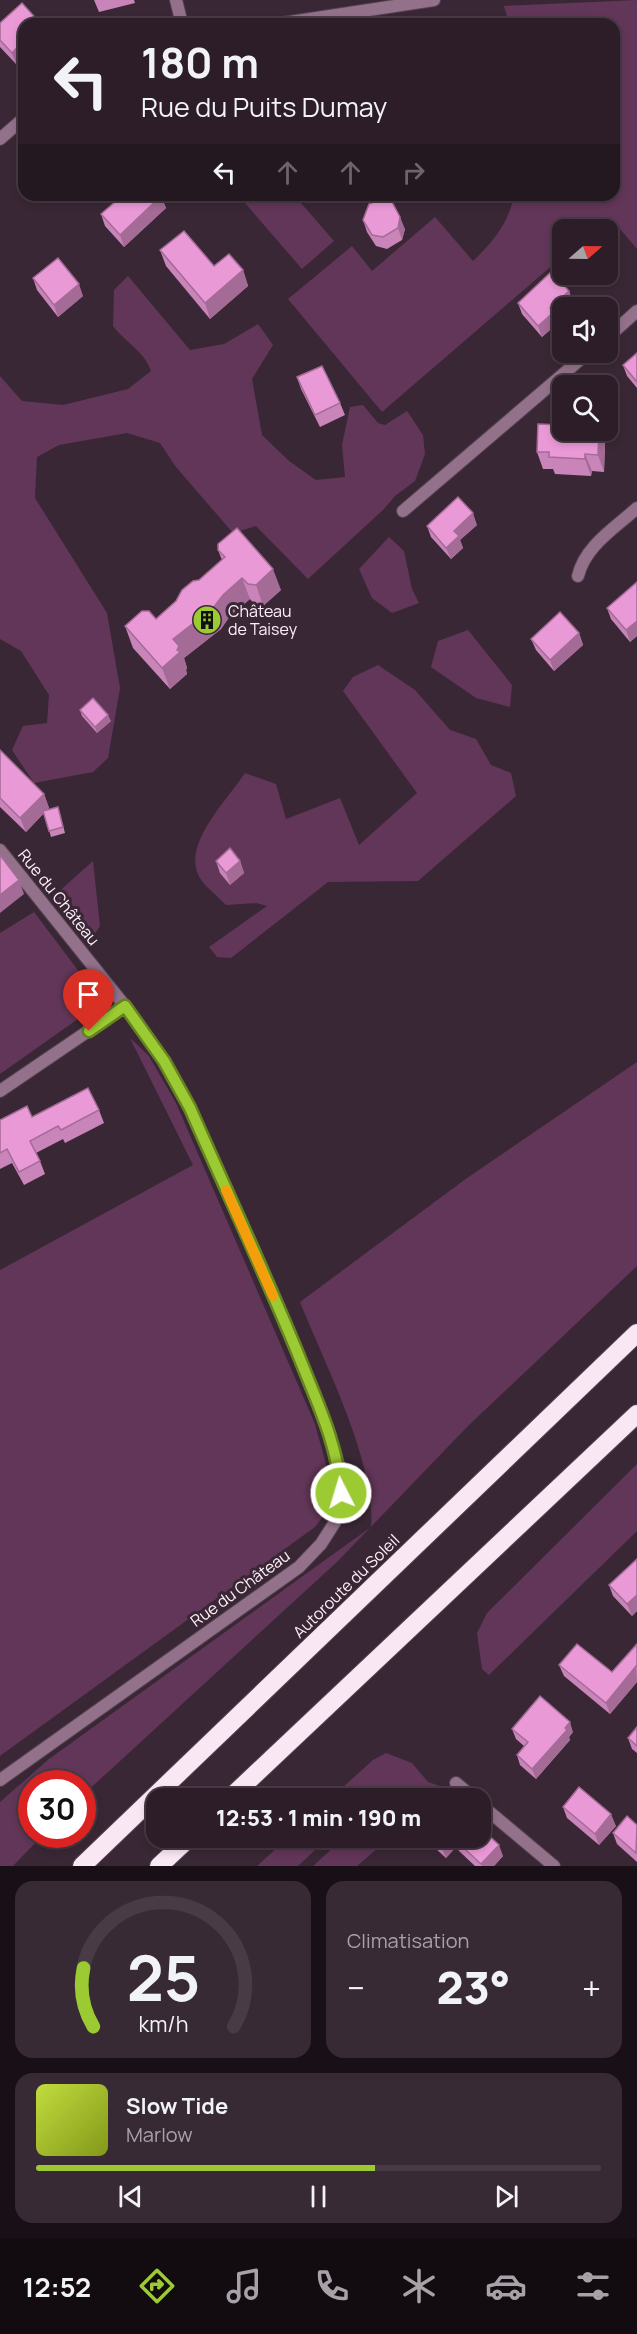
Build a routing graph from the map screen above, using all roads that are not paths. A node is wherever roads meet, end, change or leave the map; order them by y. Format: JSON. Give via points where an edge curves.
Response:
{"nodes":[{"id":1,"x":176,"y":0,"type":"edge"},
{"id":2,"x":434,"y":0,"type":"edge"},
{"id":3,"x":180,"y":18,"type":"edge"},
{"id":4,"x":316,"y":18,"type":"edge"},
{"id":5,"x":18,"y":123,"type":"edge"},
{"id":6,"x":0,"y":139,"type":"edge"},
{"id":7,"x":637,"y":312,"type":"edge"},
{"id":8,"x":618,"y":328,"type":"edge"},
{"id":9,"x":576,"y":363,"type":"edge"},
{"id":10,"x":637,"y":508,"type":"edge"},
{"id":11,"x":403,"y":511,"type":"dead end"},
{"id":12,"x":578,"y":576,"type":"dead end"},
{"id":13,"x":0,"y":850,"type":"edge"},
{"id":14,"x":125,"y":1006,"type":"junction"},
{"id":15,"x":0,"y":1091,"type":"edge"},
{"id":16,"x":637,"y":1333,"type":"edge"},
{"id":17,"x":637,"y":1414,"type":"edge"},
{"id":18,"x":0,"y":1780,"type":"edge"},
{"id":19,"x":456,"y":1784,"type":"dead end"},
{"id":20,"x":241,"y":1788,"type":"edge"},
{"id":21,"x":461,"y":1788,"type":"edge"},
{"id":22,"x":491,"y":1813,"type":"edge"},
{"id":23,"x":178,"y":1848,"type":"edge"},
{"id":24,"x":82,"y":1866,"type":"edge"},
{"id":25,"x":159,"y":1866,"type":"edge"},
{"id":26,"x":554,"y":1866,"type":"edge"}],
"edges":[{"from":1,"to":3,"type":"street"},
{"from":2,"to":4,"type":"street"},
{"from":5,"to":6,"type":"street"},
{"from":7,"to":8,"type":"street"},
{"from":9,"to":11,"type":"street"},
{"from":10,"to":12,"type":"street","via":[[589,550]]},
{"from":13,"to":14,"type":"street","name":"Rue du Château"},
{"from":14,"to":15,"type":"street"},
{"from":14,"to":18,"type":"street","name":"Rue du Château","via":[[164,1061],[195,1119],[327,1427],[339,1466],[341,1493],[335,1522],[299,1567]]},
{"from":16,"to":24,"type":"highway","name":"Autoroute du Soleil"},
{"from":17,"to":20,"type":"highway"},
{"from":19,"to":21,"type":"street"},
{"from":22,"to":26,"type":"street"},
{"from":23,"to":25,"type":"highway"}]}
